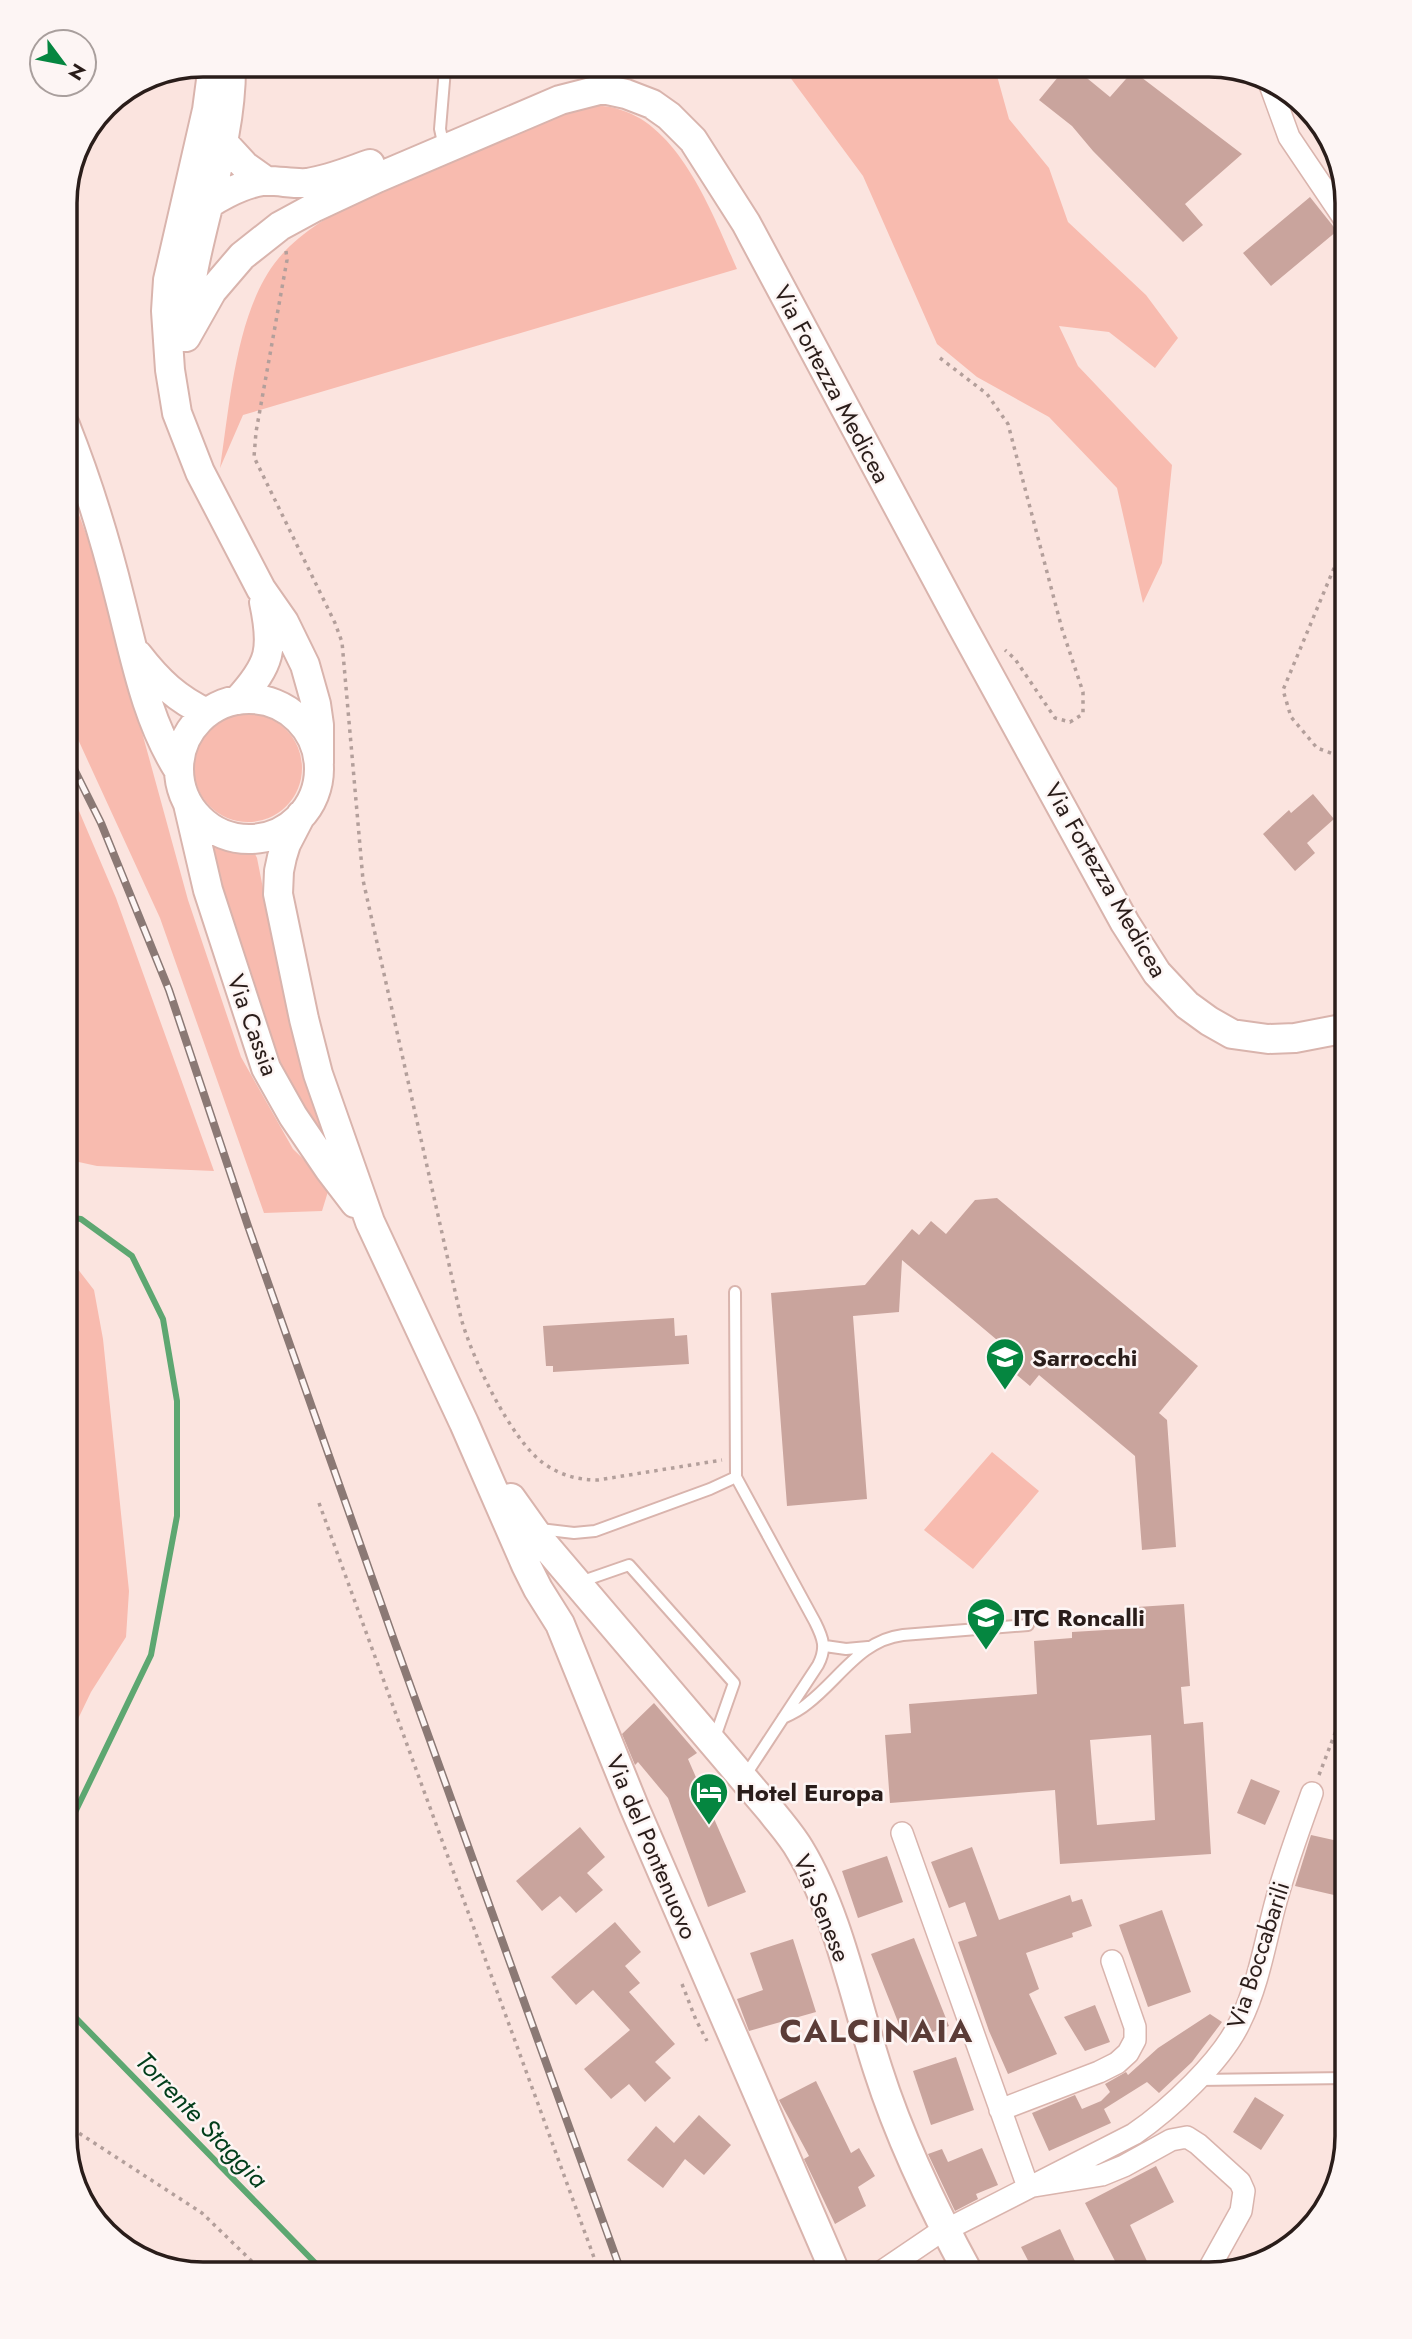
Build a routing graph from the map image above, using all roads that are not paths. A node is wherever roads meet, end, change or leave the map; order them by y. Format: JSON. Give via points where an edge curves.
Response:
{"nodes":[{"id":1,"x":211,"y":77,"type":"edge"},
{"id":2,"x":230,"y":77,"type":"edge"},
{"id":3,"x":445,"y":77,"type":"edge"},
{"id":4,"x":1274,"y":95,"type":"edge"},
{"id":5,"x":222,"y":141,"type":"junction"},
{"id":6,"x":443,"y":143,"type":"junction"},
{"id":7,"x":266,"y":181,"type":"junction"},
{"id":8,"x":1335,"y":205,"type":"edge"},
{"id":9,"x":208,"y":206,"type":"junction"},
{"id":10,"x":166,"y":311,"type":"junction"},
{"id":11,"x":186,"y":337,"type":"junction"},
{"id":12,"x":187,"y":437,"type":"junction"},
{"id":13,"x":77,"y":455,"type":"edge"},
{"id":14,"x":261,"y":589,"type":"junction"},
{"id":15,"x":134,"y":650,"type":"junction"},
{"id":16,"x":238,"y":700,"type":"junction"},
{"id":17,"x":207,"y":713,"type":"junction"},
{"id":18,"x":319,"y":763,"type":"junction"},
{"id":19,"x":179,"y":771,"type":"junction"},
{"id":20,"x":188,"y":804,"type":"junction"},
{"id":21,"x":301,"y":816,"type":"junction"},
{"id":22,"x":1335,"y":1030,"type":"edge"},
{"id":23,"x":369,"y":1222,"type":"junction"},
{"id":24,"x":735,"y":1292,"type":"dead end"},
{"id":25,"x":464,"y":1423,"type":"junction"},
{"id":26,"x":736,"y":1478,"type":"junction"},
{"id":27,"x":531,"y":1528,"type":"junction"},
{"id":28,"x":577,"y":1583,"type":"junction"},
{"id":29,"x":547,"y":1602,"type":"junction"},
{"id":30,"x":597,"y":1607,"type":"junction"},
{"id":31,"x":1028,"y":1625,"type":"dead end"},
{"id":32,"x":824,"y":1646,"type":"junction"},
{"id":33,"x":870,"y":1647,"type":"junction"},
{"id":34,"x":781,"y":1719,"type":"junction"},
{"id":35,"x":713,"y":1743,"type":"junction"},
{"id":36,"x":744,"y":1779,"type":"junction"},
{"id":37,"x":1312,"y":1793,"type":"road end"},
{"id":38,"x":902,"y":1833,"type":"dead end"},
{"id":39,"x":1112,"y":1961,"type":"dead end"},
{"id":40,"x":1335,"y":2078,"type":"edge"},
{"id":41,"x":1195,"y":2080,"type":"junction"},
{"id":42,"x":1000,"y":2110,"type":"junction"},
{"id":43,"x":1028,"y":2187,"type":"junction"},
{"id":44,"x":946,"y":2231,"type":"junction"},
{"id":45,"x":831,"y":2262,"type":"edge"},
{"id":46,"x":895,"y":2262,"type":"edge"},
{"id":47,"x":963,"y":2262,"type":"edge"},
{"id":48,"x":1213,"y":2262,"type":"edge"}],
"edges":[{"from":1,"to":10,"type":"main road","via":[[170,264]]},
{"from":2,"to":5,"type":"main road"},
{"from":3,"to":6,"type":"lane"},
{"from":4,"to":8,"type":"street","via":[[1289,137]]},
{"from":5,"to":7,"type":"main road"},
{"from":5,"to":9,"type":"main road"},
{"from":6,"to":7,"type":"main road","via":[[306,183]]},
{"from":6,"to":11,"type":"main road","via":[[266,236],[221,279]]},
{"from":6,"to":22,"type":"main road","name":"Via Fortezza Medicea","via":[[550,90],[573,86],[634,97],[661,110],[683,129],[708,160],[746,223],[961,624],[1157,973],[1187,1004],[1232,1034],[1268,1039]]},
{"from":7,"to":9,"type":"main road"},
{"from":9,"to":10,"type":"main road","via":[[193,217],[178,283]]},
{"from":9,"to":11,"type":"main road","via":[[190,287]]},
{"from":10,"to":12,"type":"main road","via":[[177,413]]},
{"from":11,"to":12,"type":"main road"},
{"from":12,"to":14,"type":"main road","via":[[200,472]]},
{"from":13,"to":15,"type":"main road","name":"Via Cassia"},
{"from":14,"to":16,"type":"main road","via":[[270,629],[269,649],[260,674]]},
{"from":14,"to":18,"type":"main road","via":[[305,665],[318,715]]},
{"from":15,"to":17,"type":"main road","name":"Via Cassia","via":[[164,686]]},
{"from":15,"to":19,"type":"main road","name":"Via Cassia","via":[[143,689],[165,748]]},
{"from":16,"to":17,"type":"main road","name":"Via Cassia"},
{"from":16,"to":18,"type":"main road","name":"Via Cassia","via":[[261,700],[283,707],[301,721]]},
{"from":17,"to":19,"type":"main road","name":"Via Cassia","via":[[182,748]]},
{"from":18,"to":21,"type":"main road","name":"Via Cassia","via":[[312,800]]},
{"from":19,"to":20,"type":"main road","name":"Via Cassia"},
{"from":20,"to":21,"type":"main road","via":[[202,821],[242,839],[264,837]]},
{"from":20,"to":23,"type":"main road","name":"Via Cassia","via":[[208,890],[266,1068],[314,1148]]},
{"from":21,"to":23,"type":"main road","name":"Via Cassia","via":[[282,857],[278,894],[318,1074]]},
{"from":23,"to":25,"type":"main road","name":"Via Cassia"},
{"from":24,"to":26,"type":"lane"},
{"from":25,"to":27,"type":"main road","name":"Via Senese"},
{"from":25,"to":29,"type":"main road","name":"Via del Pontenuovo"},
{"from":26,"to":27,"type":"lane","via":[[594,1531]]},
{"from":26,"to":32,"type":"lane"},
{"from":27,"to":28,"type":"main road","name":"Via Senese"},
{"from":28,"to":30,"type":"main road","name":"Via Senese"},
{"from":28,"to":35,"type":"lane","via":[[629,1565],[734,1683]]},
{"from":29,"to":30,"type":"main road","via":[[554,1591],[564,1587]]},
{"from":29,"to":45,"type":"main road","name":"Via del Pontenuovo","via":[[561,1624],[635,1809]]},
{"from":30,"to":35,"type":"main road","name":"Via Senese"},
{"from":31,"to":33,"type":"lane","via":[[896,1636]]},
{"from":32,"to":33,"type":"lane"},
{"from":32,"to":34,"type":"lane","via":[[818,1665]]},
{"from":33,"to":34,"type":"lane","via":[[808,1704]]},
{"from":34,"to":36,"type":"lane"},
{"from":35,"to":36,"type":"main road","name":"Via Senese"},
{"from":36,"to":44,"type":"main road","name":"Via Senese","via":[[790,1836],[814,1878],[897,2124]]},
{"from":37,"to":41,"type":"street","name":"Via Boccabarili","via":[[1241,2021]]},
{"from":38,"to":42,"type":"street"},
{"from":39,"to":42,"type":"street","via":[[1135,2027],[1128,2053],[1099,2072]]},
{"from":40,"to":41,"type":"lane"},
{"from":41,"to":43,"type":"street","name":"Via Boccabarili","via":[[1134,2134]]},
{"from":42,"to":43,"type":"street"},
{"from":43,"to":44,"type":"street","name":"Via Boccabarili"},
{"from":43,"to":48,"type":"street","via":[[1102,2175],[1171,2140],[1187,2137],[1240,2182],[1244,2191],[1241,2211]]},
{"from":44,"to":46,"type":"street","name":"Via Boccabarili"},
{"from":44,"to":47,"type":"main road","name":"Via Senese"}]}
